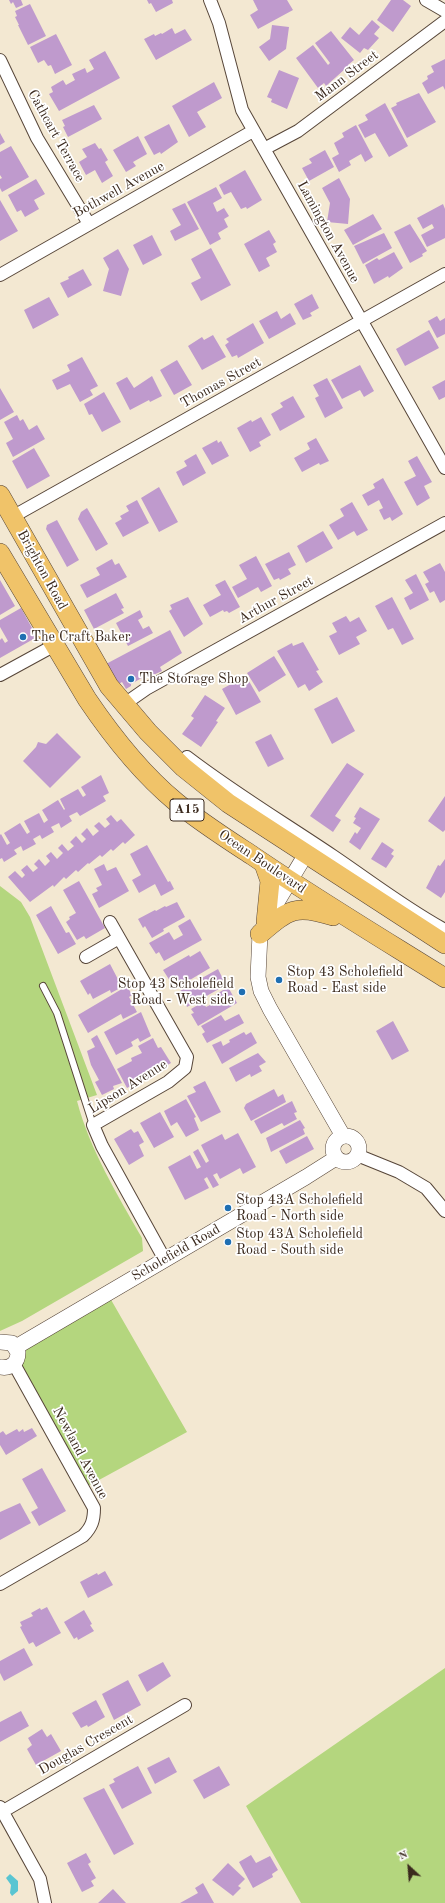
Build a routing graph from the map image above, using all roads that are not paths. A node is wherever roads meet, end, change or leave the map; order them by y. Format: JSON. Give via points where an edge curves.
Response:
{"nodes":[{"id":1,"x":210,"y":0,"type":"edge"},
{"id":2,"x":426,"y":0,"type":"edge"},
{"id":3,"x":445,"y":11,"type":"edge"},
{"id":4,"x":445,"y":21,"type":"edge"},
{"id":5,"x":0,"y":60,"type":"edge"},
{"id":6,"x":253,"y":131,"type":"junction"},
{"id":7,"x":264,"y":149,"type":"junction"},
{"id":8,"x":89,"y":224,"type":"junction"},
{"id":9,"x":445,"y":274,"type":"edge"},
{"id":10,"x":0,"y":275,"type":"edge"},
{"id":11,"x":361,"y":321,"type":"junction"},
{"id":12,"x":445,"y":468,"type":"edge"},
{"id":13,"x":0,"y":496,"type":"edge"},
{"id":14,"x":12,"y":517,"type":"junction"},
{"id":15,"x":445,"y":523,"type":"edge"},
{"id":16,"x":0,"y":553,"type":"edge"},
{"id":17,"x":55,"y":645,"type":"junction"},
{"id":18,"x":0,"y":675,"type":"edge"},
{"id":19,"x":123,"y":705,"type":"junction"},
{"id":20,"x":101,"y":720,"type":"joint"},
{"id":21,"x":187,"y":757,"type":"dead end"},
{"id":22,"x":306,"y":854,"type":"junction"},
{"id":23,"x":264,"y":864,"type":"junction"},
{"id":24,"x":289,"y":881,"type":"junction"},
{"id":25,"x":110,"y":922,"type":"dead end"},
{"id":26,"x":358,"y":923,"type":"junction"},
{"id":27,"x":263,"y":928,"type":"junction"},
{"id":28,"x":445,"y":930,"type":"edge"},
{"id":29,"x":119,"y":938,"type":"junction"},
{"id":30,"x":445,"y":944,"type":"edge"},
{"id":31,"x":86,"y":957,"type":"dead end"},
{"id":32,"x":445,"y":978,"type":"edge"},
{"id":33,"x":43,"y":986,"type":"dead end"},
{"id":34,"x":93,"y":1125,"type":"junction"},
{"id":35,"x":343,"y":1136,"type":"junction"},
{"id":36,"x":357,"y":1155,"type":"junction"},
{"id":37,"x":336,"y":1158,"type":"junction"},
{"id":38,"x":445,"y":1211,"type":"edge"},
{"id":39,"x":165,"y":1260,"type":"junction"},
{"id":40,"x":0,"y":1342,"type":"edge"},
{"id":41,"x":16,"y":1347,"type":"junction"},
{"id":42,"x":7,"y":1365,"type":"edge"},
{"id":43,"x":0,"y":1584,"type":"edge"},
{"id":44,"x":185,"y":1705,"type":"dead end"},
{"id":45,"x":1,"y":1810,"type":"edge"},
{"id":46,"x":45,"y":1903,"type":"edge"}],
"edges":[{"from":1,"to":6,"type":"street","name":"Lamington Avenue","via":[[242,110]]},
{"from":2,"to":3,"type":"street"},
{"from":4,"to":7,"type":"street","name":"Mann Street","via":[[298,131]]},
{"from":5,"to":8,"type":"street","name":"Cathcart Terrace","via":[[37,138]]},
{"from":6,"to":7,"type":"street","name":"Lamington Avenue"},
{"from":6,"to":8,"type":"street","name":"Bothwell Avenue"},
{"from":7,"to":11,"type":"street","name":"Lamington Avenue"},
{"from":8,"to":10,"type":"street","name":"Bothwell Avenue"},
{"from":9,"to":11,"type":"street","name":"Thomas Street"},
{"from":11,"to":12,"type":"street","name":"Lamington Avenue"},
{"from":11,"to":14,"type":"street","name":"Thomas Street"},
{"from":13,"to":14,"type":"main road","name":"Brighton Road","number":"A15"},
{"from":14,"to":19,"type":"main road","name":"Brighton Road","number":"A15","via":[[88,653]]},
{"from":15,"to":19,"type":"street","name":"Arthur Street","via":[[146,689]]},
{"from":16,"to":17,"type":"main road","name":"Brighton Road","number":"A15"},
{"from":17,"to":18,"type":"street"},
{"from":17,"to":20,"type":"main road","name":"Brighton Road","number":"A15"},
{"from":19,"to":22,"type":"main road","number":"A15","via":[[199,781]]},
{"from":20,"to":23,"type":"main road","name":"Ocean Boulevard","number":"A15","via":[[123,748],[175,801]]},
{"from":21,"to":28,"type":"street","via":[[226,786],[426,920]]},
{"from":22,"to":24,"type":"street"},
{"from":22,"to":30,"type":"main road","number":"A15"},
{"from":23,"to":24,"type":"main road","name":"Ocean Boulevard","number":"A15"},
{"from":23,"to":27,"type":"main road","via":[[270,881]]},
{"from":24,"to":26,"type":"main road","name":"Ocean Boulevard","number":"A15"},
{"from":24,"to":27,"type":"street"},
{"from":25,"to":29,"type":"street","name":"Lipson Avenue"},
{"from":26,"to":27,"type":"main road","via":[[310,909],[281,916]]},
{"from":26,"to":32,"type":"main road","name":"Ocean Boulevard","number":"A15"},
{"from":27,"to":35,"type":"street","via":[[258,977],[261,991]]},
{"from":29,"to":31,"type":"street"},
{"from":29,"to":34,"type":"street","name":"Lipson Avenue","via":[[188,1057],[185,1068],[168,1082]]},
{"from":33,"to":34,"type":"lane","via":[[57,1013]]},
{"from":34,"to":39,"type":"street","name":"Lipson Avenue"},
{"from":35,"to":36,"type":"street","via":[[357,1142]]},
{"from":35,"to":37,"type":"street","via":[[334,1142],[332,1147]]},
{"from":36,"to":37,"type":"street","via":[[354,1159],[344,1162]]},
{"from":36,"to":38,"type":"street","via":[[399,1172],[426,1188]]},
{"from":37,"to":39,"type":"street","name":"Scholefield Road"},
{"from":39,"to":41,"type":"street","name":"Scholefield Road"},
{"from":40,"to":41,"type":"street","via":[[8,1341]]},
{"from":41,"to":42,"type":"street","via":[[18,1356]]},
{"from":42,"to":43,"type":"street","name":"Newland Avenue","via":[[94,1508],[94,1514],[91,1528],[83,1536]]},
{"from":44,"to":45,"type":"street","name":"Douglas Crescent"},
{"from":45,"to":46,"type":"street","via":[[40,1879]]}]}
